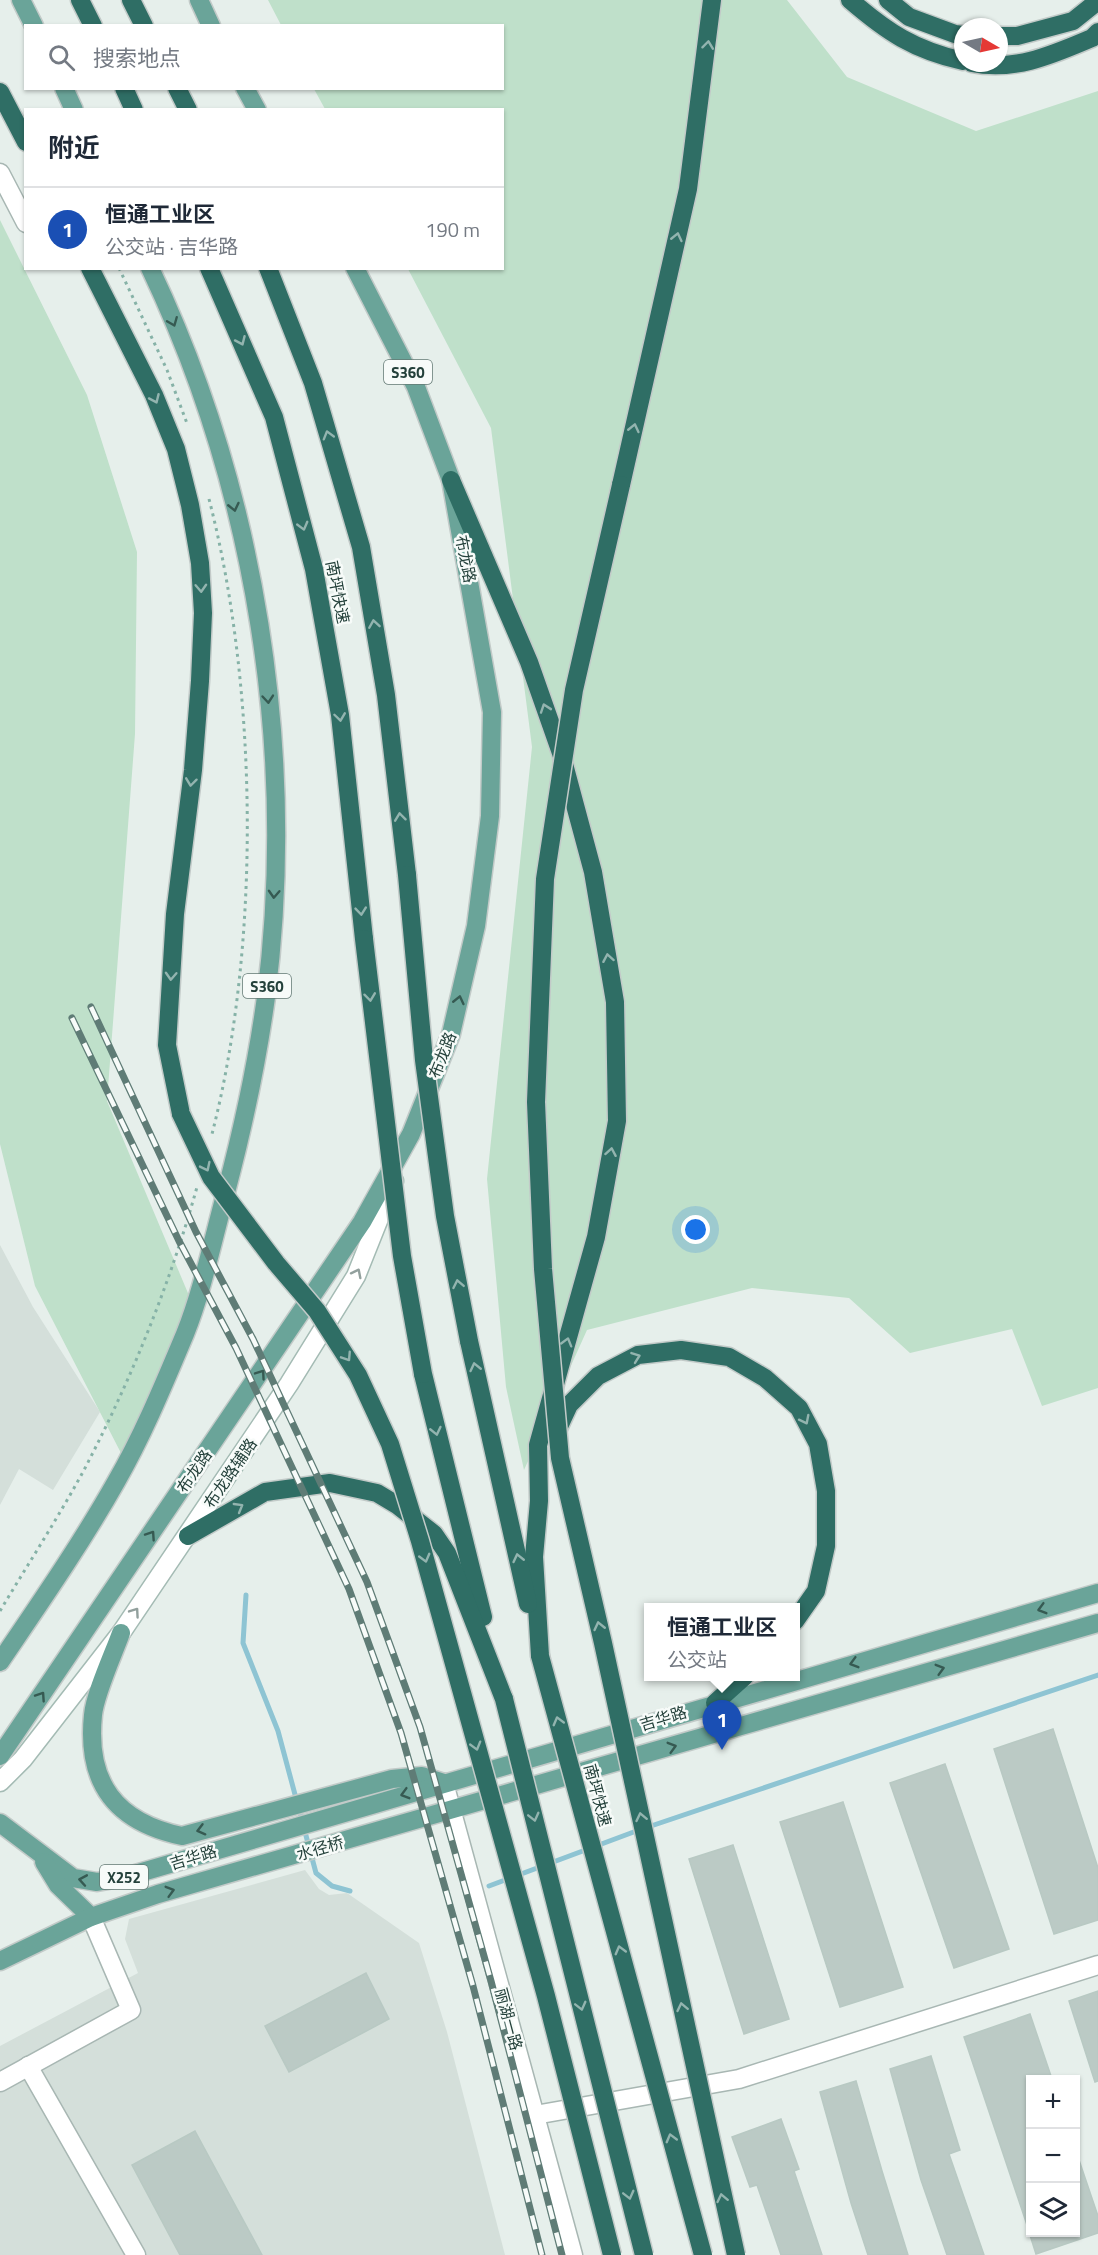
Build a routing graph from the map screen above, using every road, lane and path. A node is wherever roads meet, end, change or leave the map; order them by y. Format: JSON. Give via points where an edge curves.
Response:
{"nodes":[{"id":1,"x":21,"y":0,"type":"edge"},
{"id":2,"x":80,"y":0,"type":"edge"},
{"id":3,"x":131,"y":0,"type":"edge"},
{"id":4,"x":199,"y":0,"type":"edge"},
{"id":5,"x":712,"y":0,"type":"edge"},
{"id":6,"x":850,"y":0,"type":"edge"},
{"id":7,"x":888,"y":0,"type":"edge"},
{"id":8,"x":1098,"y":1,"type":"edge"},
{"id":9,"x":33,"y":24,"type":"edge"},
{"id":10,"x":92,"y":24,"type":"edge"},
{"id":11,"x":143,"y":24,"type":"edge"},
{"id":12,"x":210,"y":24,"type":"edge"},
{"id":13,"x":1098,"y":32,"type":"edge"},
{"id":14,"x":954,"y":34,"type":"edge"},
{"id":15,"x":1008,"y":36,"type":"edge"},
{"id":16,"x":954,"y":59,"type":"edge"},
{"id":17,"x":1008,"y":64,"type":"edge"},
{"id":18,"x":65,"y":90,"type":"edge"},
{"id":19,"x":125,"y":90,"type":"edge"},
{"id":20,"x":178,"y":90,"type":"edge"},
{"id":21,"x":246,"y":90,"type":"edge"},
{"id":22,"x":0,"y":92,"type":"edge"},
{"id":23,"x":73,"y":108,"type":"edge"},
{"id":24,"x":133,"y":108,"type":"edge"},
{"id":25,"x":187,"y":108,"type":"edge"},
{"id":26,"x":255,"y":108,"type":"edge"},
{"id":27,"x":24,"y":138,"type":"edge"},
{"id":28,"x":0,"y":172,"type":"edge"},
{"id":29,"x":24,"y":219,"type":"edge"},
{"id":30,"x":91,"y":270,"type":"edge"},
{"id":31,"x":151,"y":270,"type":"edge"},
{"id":32,"x":210,"y":270,"type":"edge"},
{"id":33,"x":269,"y":270,"type":"edge"},
{"id":34,"x":356,"y":270,"type":"edge"},
{"id":35,"x":451,"y":480,"type":"junction"},
{"id":36,"x":411,"y":1134,"type":"junction"},
{"id":37,"x":539,"y":1501,"type":"junction"},
{"id":38,"x":188,"y":1536,"type":"junction"},
{"id":39,"x":1098,"y":1593,"type":"edge"},
{"id":40,"x":800,"y":1614,"type":"edge"},
{"id":41,"x":1098,"y":1623,"type":"edge"},
{"id":42,"x":121,"y":1633,"type":"junction"},
{"id":43,"x":540,"y":1656,"type":"junction"},
{"id":44,"x":0,"y":1662,"type":"edge"},
{"id":45,"x":800,"y":1679,"type":"edge"},
{"id":46,"x":741,"y":1681,"type":"edge"},
{"id":47,"x":792,"y":1681,"type":"edge"},
{"id":48,"x":504,"y":1699,"type":"junction"},
{"id":49,"x":715,"y":1703,"type":"junction"},
{"id":50,"x":4,"y":1750,"type":"edge"},
{"id":51,"x":0,"y":1782,"type":"edge"},
{"id":52,"x":444,"y":1783,"type":"junction"},
{"id":53,"x":368,"y":1805,"type":"joint"},
{"id":54,"x":452,"y":1811,"type":"junction"},
{"id":55,"x":0,"y":1823,"type":"edge"},
{"id":56,"x":374,"y":1833,"type":"joint"},
{"id":57,"x":261,"y":1837,"type":"joint"},
{"id":58,"x":40,"y":1856,"type":"junction"},
{"id":59,"x":266,"y":1864,"type":"joint"},
{"id":60,"x":91,"y":1917,"type":"junction"},
{"id":61,"x":0,"y":1961,"type":"edge"},
{"id":62,"x":1098,"y":1965,"type":"edge"},
{"id":63,"x":28,"y":2066,"type":"junction"},
{"id":64,"x":0,"y":2082,"type":"edge"},
{"id":65,"x":535,"y":2115,"type":"junction"},
{"id":66,"x":136,"y":2255,"type":"edge"},
{"id":67,"x":573,"y":2255,"type":"edge"},
{"id":68,"x":612,"y":2255,"type":"edge"},
{"id":69,"x":644,"y":2255,"type":"edge"},
{"id":70,"x":703,"y":2255,"type":"edge"},
{"id":71,"x":736,"y":2255,"type":"edge"}],
"edges":[{"from":1,"to":9,"type":"main road"},
{"from":2,"to":10,"type":"highway"},
{"from":3,"to":11,"type":"highway"},
{"from":4,"to":12,"type":"main road"},
{"from":71,"to":5,"type":"highway","one_way":true,"bridge":true,"via":[[560,1458],[543,1269],[536,1102],[545,879],[574,690],[688,189]]},
{"from":6,"to":16,"type":"highway","via":[[886,31],[934,55]]},
{"from":7,"to":14,"type":"highway","via":[[909,17]]},
{"from":8,"to":15,"type":"highway","via":[[1072,21]]},
{"from":13,"to":17,"type":"highway","via":[[1039,61]]},
{"from":18,"to":23,"type":"main road"},
{"from":19,"to":24,"type":"highway"},
{"from":20,"to":25,"type":"highway"},
{"from":21,"to":26,"type":"main road"},
{"from":22,"to":27,"type":"highway"},
{"from":28,"to":29,"type":"street"},
{"from":30,"to":68,"type":"highway","one_way":true,"bridge":true,"via":[[176,448],[200,563],[203,613],[199,692],[175,914],[167,1045],[181,1114],[211,1177],[317,1311],[358,1375],[390,1444],[546,1996]]},
{"from":31,"to":44,"type":"main road","number":"S360","one_way":true,"via":[[198,382],[223,462],[266,669],[275,783],[274,893],[266,997],[245,1121],[186,1330],[118,1479]]},
{"from":32,"to":48,"type":"highway","name":"南坪快速","one_way":true,"bridge":true,"via":[[274,417],[315,569],[340,715],[402,1256],[423,1374],[454,1509]]},
{"from":43,"to":33,"type":"highway","name":"南坪快速","one_way":true,"bridge":true,"via":[[445,1216],[424,1060],[386,695],[361,547],[313,383]]},
{"from":34,"to":35,"type":"main road","name":"布龙路","number":"S360","via":[[416,387]]},
{"from":36,"to":35,"type":"main road","name":"布龙路","number":"S360","one_way":true,"via":[[451,1034],[477,926],[490,816],[492,712]]},
{"from":37,"to":35,"type":"highway","one_way":true,"via":[[538,1445],[596,1237],[617,1121],[615,1002],[593,873],[561,753],[529,662]]},
{"from":38,"to":36,"type":"street","name":"布龙路辅路","one_way":true,"via":[[356,1276],[379,1225]]},
{"from":50,"to":36,"type":"main road","name":"布龙路","number":"S360","one_way":true,"via":[[302,1314],[362,1222]]},
{"from":37,"to":40,"type":"highway","one_way":true,"via":[[551,1445],[569,1405],[598,1376],[638,1355],[681,1350],[729,1357],[765,1378],[799,1408],[818,1444],[825,1491],[826,1546],[816,1591]]},
{"from":37,"to":43,"type":"highway","via":[[534,1557]]},
{"from":42,"to":38,"type":"street","name":"布龙路辅路","one_way":true},
{"from":38,"to":48,"type":"highway","one_way":true,"via":[[265,1492],[330,1484],[376,1493],[434,1534],[447,1553]]},
{"from":39,"to":45,"type":"main road","name":"吉华路","number":"X252","one_way":true},
{"from":54,"to":41,"type":"main road","name":"吉华路","number":"X252","one_way":true},
{"from":42,"to":51,"type":"street","name":"布龙路辅路","via":[[23,1759]]},
{"from":52,"to":42,"type":"main road","one_way":true,"via":[[422,1776],[392,1779],[182,1836],[160,1831],[117,1808],[93,1765],[93,1714]]},
{"from":70,"to":43,"type":"highway","name":"南坪快速","one_way":true,"bridge":true},
{"from":46,"to":49,"type":"highway"},
{"from":47,"to":49,"type":"main road","name":"吉华路","number":"X252","one_way":true},
{"from":48,"to":69,"type":"highway","one_way":true,"bridge":true},
{"from":49,"to":52,"type":"main road","name":"吉华路","number":"X252"},
{"from":52,"to":53,"type":"main road","name":"吉华路","number":"X252","one_way":true},
{"from":52,"to":54,"type":"street","name":"丽湖一路"},
{"from":53,"to":57,"type":"main road","name":"水径桥","number":"X252"},
{"from":54,"to":56,"type":"main road","name":"吉华路","number":"X252"},
{"from":54,"to":65,"type":"street","name":"丽湖一路"},
{"from":55,"to":58,"type":"main road","name":"吉华路","number":"X252"},
{"from":56,"to":59,"type":"main road","name":"水径桥","number":"X252"},
{"from":57,"to":58,"type":"main road","name":"吉华路","number":"X252","one_way":true,"via":[[131,1876],[97,1882],[73,1878]]},
{"from":58,"to":60,"type":"main road","via":[[58,1885]]},
{"from":60,"to":59,"type":"main road","name":"吉华路","number":"X252","one_way":true},
{"from":60,"to":61,"type":"main road","name":"吉华路","number":"X252"},
{"from":60,"to":63,"type":"street","via":[[131,2010]]},
{"from":62,"to":65,"type":"street","via":[[739,2079]]},
{"from":63,"to":64,"type":"street"},
{"from":63,"to":66,"type":"street"},
{"from":65,"to":67,"type":"street","name":"丽湖一路"}]}
